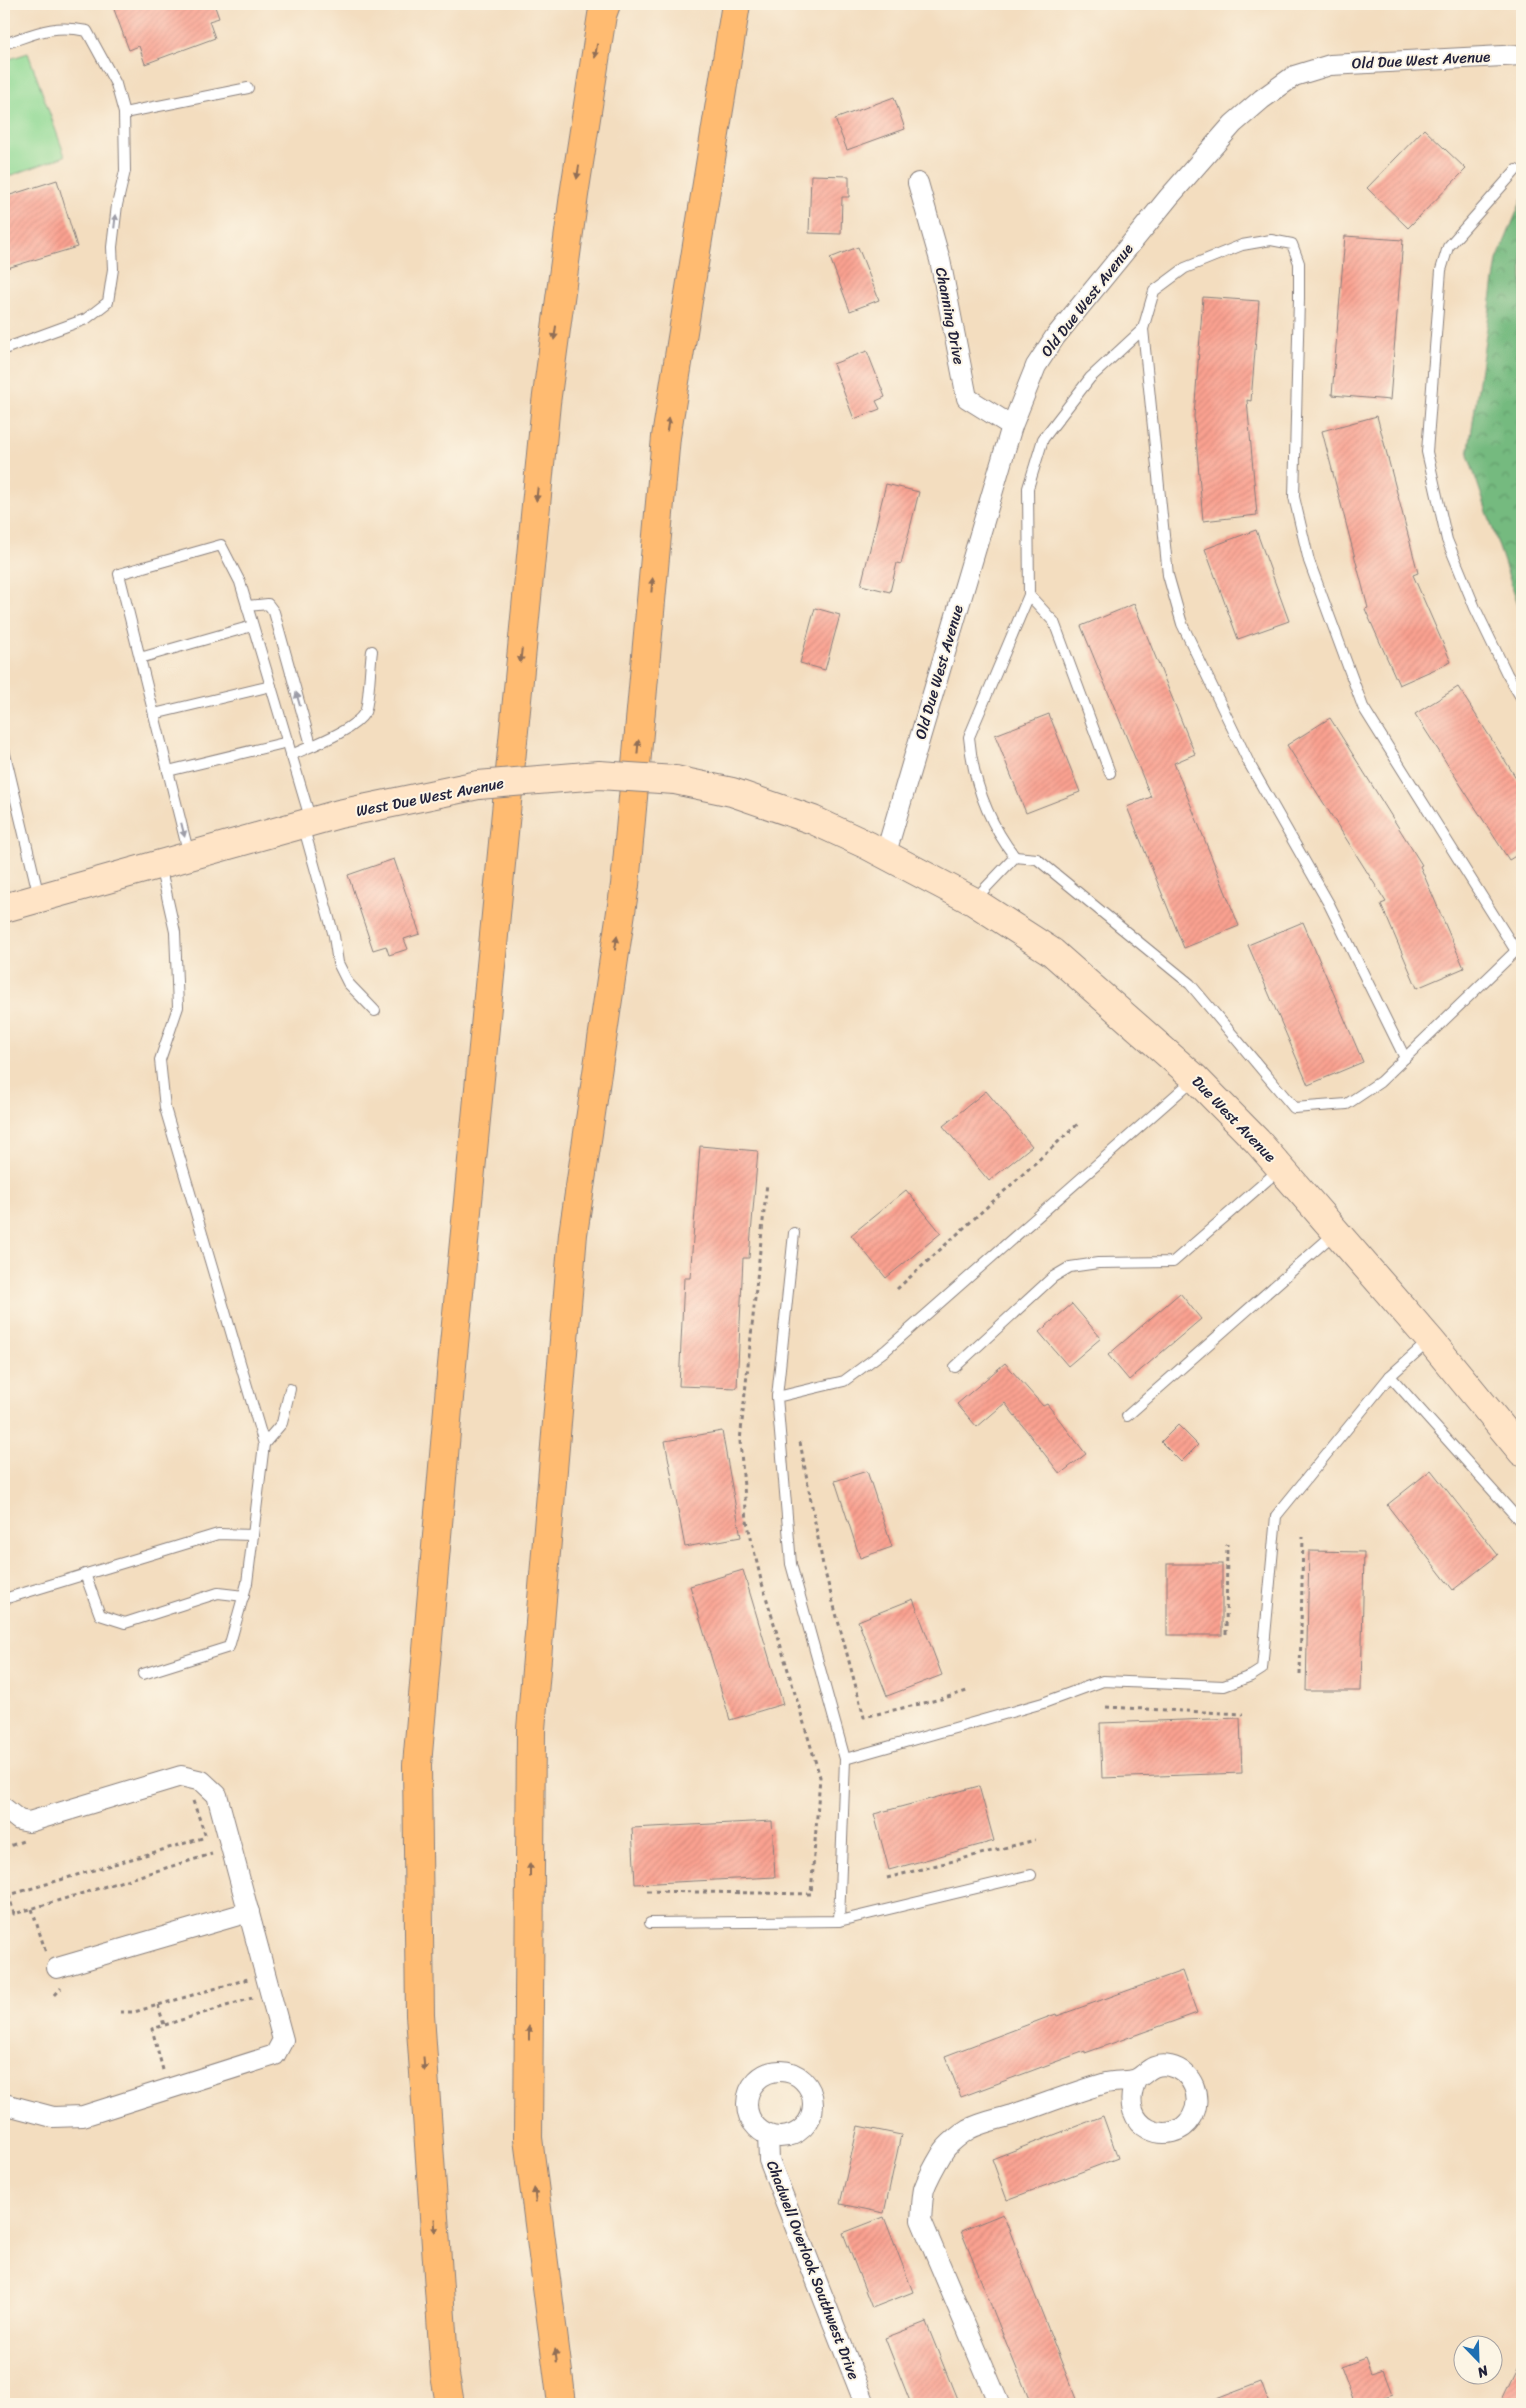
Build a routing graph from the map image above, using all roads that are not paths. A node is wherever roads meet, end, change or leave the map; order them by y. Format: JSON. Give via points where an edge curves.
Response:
{"nodes":[{"id":1,"x":606,"y":4,"type":"edge"},
{"id":2,"x":736,"y":4,"type":"edge"},
{"id":3,"x":4,"y":44,"type":"edge"},
{"id":4,"x":1522,"y":55,"type":"edge"},
{"id":5,"x":248,"y":88,"type":"dead end"},
{"id":6,"x":124,"y":113,"type":"junction"},
{"id":7,"x":1516,"y":170,"type":"dead end"},
{"id":8,"x":918,"y":182,"type":"dead end"},
{"id":9,"x":1143,"y":329,"type":"junction"},
{"id":10,"x":4,"y":349,"type":"edge"},
{"id":11,"x":1012,"y":426,"type":"junction"},
{"id":12,"x":1029,"y":595,"type":"junction"},
{"id":13,"x":247,"y":606,"type":"junction"},
{"id":14,"x":252,"y":626,"type":"junction"},
{"id":15,"x":372,"y":651,"type":"dead end"},
{"id":16,"x":140,"y":658,"type":"junction"},
{"id":17,"x":271,"y":686,"type":"junction"},
{"id":18,"x":1521,"y":695,"type":"edge"},
{"id":19,"x":154,"y":714,"type":"junction"},
{"id":20,"x":288,"y":742,"type":"junction"},
{"id":21,"x":311,"y":746,"type":"junction"},
{"id":22,"x":4,"y":750,"type":"edge"},
{"id":23,"x":291,"y":755,"type":"junction"},
{"id":24,"x":168,"y":771,"type":"junction"},
{"id":25,"x":1110,"y":773,"type":"dead end"},
{"id":26,"x":307,"y":823,"type":"junction"},
{"id":27,"x":189,"y":856,"type":"junction"},
{"id":28,"x":885,"y":856,"type":"junction"},
{"id":29,"x":1015,"y":857,"type":"junction"},
{"id":30,"x":159,"y":864,"type":"junction"},
{"id":31,"x":40,"y":898,"type":"junction"},
{"id":32,"x":973,"y":901,"type":"junction"},
{"id":33,"x":4,"y":908,"type":"edge"},
{"id":34,"x":1519,"y":948,"type":"edge"},
{"id":35,"x":375,"y":1011,"type":"dead end"},
{"id":36,"x":1405,"y":1058,"type":"junction"},
{"id":37,"x":1195,"y":1078,"type":"junction"},
{"id":38,"x":1281,"y":1168,"type":"junction"},
{"id":39,"x":1337,"y":1232,"type":"junction"},
{"id":40,"x":794,"y":1233,"type":"dead end"},
{"id":41,"x":1430,"y":1340,"type":"junction"},
{"id":42,"x":955,"y":1367,"type":"dead end"},
{"id":43,"x":1390,"y":1376,"type":"junction"},
{"id":44,"x":290,"y":1389,"type":"dead end"},
{"id":45,"x":776,"y":1397,"type":"junction"},
{"id":46,"x":1127,"y":1416,"type":"dead end"},
{"id":47,"x":264,"y":1444,"type":"junction"},
{"id":48,"x":1522,"y":1452,"type":"edge"},
{"id":49,"x":1520,"y":1521,"type":"dead end"},
{"id":50,"x":254,"y":1535,"type":"junction"},
{"id":51,"x":85,"y":1574,"type":"junction"},
{"id":52,"x":244,"y":1596,"type":"junction"},
{"id":53,"x":4,"y":1599,"type":"edge"},
{"id":54,"x":143,"y":1674,"type":"dead end"},
{"id":55,"x":845,"y":1759,"type":"junction"},
{"id":56,"x":4,"y":1808,"type":"edge"},
{"id":57,"x":1031,"y":1875,"type":"dead end"},
{"id":58,"x":249,"y":1912,"type":"junction"},
{"id":59,"x":839,"y":1921,"type":"junction"},
{"id":60,"x":650,"y":1923,"type":"dead end"},
{"id":61,"x":56,"y":1970,"type":"road end"},
{"id":62,"x":1136,"y":2080,"type":"dead end"},
{"id":63,"x":4,"y":2104,"type":"edge"},
{"id":64,"x":768,"y":2135,"type":"dead end"},
{"id":65,"x":450,"y":2404,"type":"edge"},
{"id":66,"x":562,"y":2404,"type":"edge"},
{"id":67,"x":865,"y":2404,"type":"edge"},
{"id":68,"x":999,"y":2404,"type":"edge"}],
"edges":[{"from":1,"to":65,"type":"highway","one_way":true,"via":[[574,196],[546,403],[452,1355],[417,1764],[420,2015],[445,2375]]},
{"from":66,"to":2,"type":"highway","one_way":true,"via":[[528,2138],[531,1729],[573,1234],[625,885],[666,437]]},
{"from":3,"to":6,"type":"lane","via":[[51,28],[87,31],[116,84]]},
{"from":4,"to":11,"type":"street","name":"Old Due West Avenue","via":[[1330,65],[1294,76],[1262,99],[1233,124],[1055,337],[1036,366]]},
{"from":5,"to":6,"type":"lane"},
{"from":10,"to":6,"type":"lane","one_way":true,"via":[[86,318],[108,302],[117,205],[125,170]]},
{"from":7,"to":18,"type":"lane","via":[[1448,247],[1441,270],[1427,452],[1448,540],[1475,608],[1507,674]]},
{"from":8,"to":11,"type":"street","name":"Channing Drive","via":[[940,260],[967,398]]},
{"from":9,"to":12,"type":"lane","via":[[1090,378],[1043,439],[1028,488]]},
{"from":9,"to":34,"type":"lane","via":[[1154,291],[1185,268],[1242,245],[1271,240],[1292,244],[1299,263],[1294,498],[1309,561],[1363,707]]},
{"from":9,"to":36,"type":"lane","via":[[1168,575],[1182,624],[1250,765],[1329,904]]},
{"from":11,"to":28,"type":"street","name":"Old Due West Avenue"},
{"from":12,"to":25,"type":"lane","via":[[1054,622]]},
{"from":12,"to":29,"type":"lane","via":[[969,737],[982,800],[998,834]]},
{"from":13,"to":14,"type":"lane"},
{"from":13,"to":16,"type":"lane","via":[[240,582],[221,546],[119,574]]},
{"from":21,"to":13,"type":"lane","one_way":true,"via":[[274,612],[268,604]]},
{"from":14,"to":16,"type":"lane"},
{"from":14,"to":17,"type":"lane"},
{"from":15,"to":21,"type":"lane","via":[[365,712],[354,723]]},
{"from":16,"to":19,"type":"lane"},
{"from":17,"to":19,"type":"lane"},
{"from":17,"to":20,"type":"lane"},
{"from":19,"to":24,"type":"lane"},
{"from":20,"to":23,"type":"lane"},
{"from":20,"to":24,"type":"lane"},
{"from":21,"to":23,"type":"lane"},
{"from":22,"to":31,"type":"lane"},
{"from":23,"to":26,"type":"lane"},
{"from":24,"to":27,"type":"lane","one_way":true},
{"from":26,"to":27,"type":"main road","name":"West Due West Avenue"},
{"from":26,"to":28,"type":"main road","name":"West Due West Avenue","bridge":true,"via":[[478,785],[599,775],[675,780],[732,792],[802,815]]},
{"from":26,"to":35,"type":"lane","via":[[338,963],[348,983]]},
{"from":27,"to":30,"type":"main road","name":"West Due West Avenue"},
{"from":28,"to":32,"type":"main road","name":"Due West Avenue"},
{"from":29,"to":32,"type":"lane"},
{"from":29,"to":36,"type":"lane","via":[[1037,859],[1190,984],[1294,1108],[1347,1104],[1380,1082]]},
{"from":30,"to":31,"type":"main road","name":"West Due West Avenue"},
{"from":30,"to":47,"type":"lane","via":[[175,932],[178,1007],[160,1060],[165,1108]]},
{"from":31,"to":33,"type":"main road","name":"West Due West Avenue"},
{"from":32,"to":37,"type":"main road","name":"Due West Avenue","via":[[1052,952]]},
{"from":34,"to":36,"type":"lane"},
{"from":37,"to":38,"type":"main road","name":"Due West Avenue"},
{"from":37,"to":45,"type":"lane","via":[[886,1350],[844,1380]]},
{"from":38,"to":39,"type":"main road","name":"Due West Avenue"},
{"from":38,"to":42,"type":"lane","via":[[1173,1262],[1098,1263],[1070,1267],[1053,1277]]},
{"from":39,"to":41,"type":"main road","name":"Due West Avenue"},
{"from":39,"to":46,"type":"lane"},
{"from":40,"to":45,"type":"lane"},
{"from":41,"to":43,"type":"lane"},
{"from":41,"to":48,"type":"main road","name":"Due West Avenue"},
{"from":43,"to":49,"type":"lane"},
{"from":43,"to":55,"type":"lane","via":[[1276,1516],[1262,1668],[1251,1676],[1224,1686],[1104,1681],[1043,1703]]},
{"from":44,"to":47,"type":"lane","via":[[282,1423]]},
{"from":45,"to":55,"type":"lane","via":[[791,1564]]},
{"from":47,"to":50,"type":"lane"},
{"from":50,"to":51,"type":"lane","via":[[218,1534]]},
{"from":50,"to":52,"type":"lane"},
{"from":51,"to":52,"type":"lane","via":[[100,1615],[124,1623],[218,1593]]},
{"from":51,"to":53,"type":"lane"},
{"from":52,"to":54,"type":"lane","via":[[229,1647]]},
{"from":55,"to":59,"type":"lane"},
{"from":56,"to":58,"type":"street","via":[[19,1820],[29,1822],[181,1776],[202,1780],[217,1795]]},
{"from":57,"to":59,"type":"lane"},
{"from":58,"to":61,"type":"street"},
{"from":58,"to":63,"type":"street","via":[[283,2040],[275,2054],[83,2116],[54,2117]]},
{"from":59,"to":60,"type":"lane"},
{"from":62,"to":68,"type":"street","via":[[1108,2083],[969,2129],[944,2151],[924,2189],[921,2220]]},
{"from":64,"to":67,"type":"street","name":"Chadwell Overlook Southwest Drive","via":[[769,2160]]}]}
